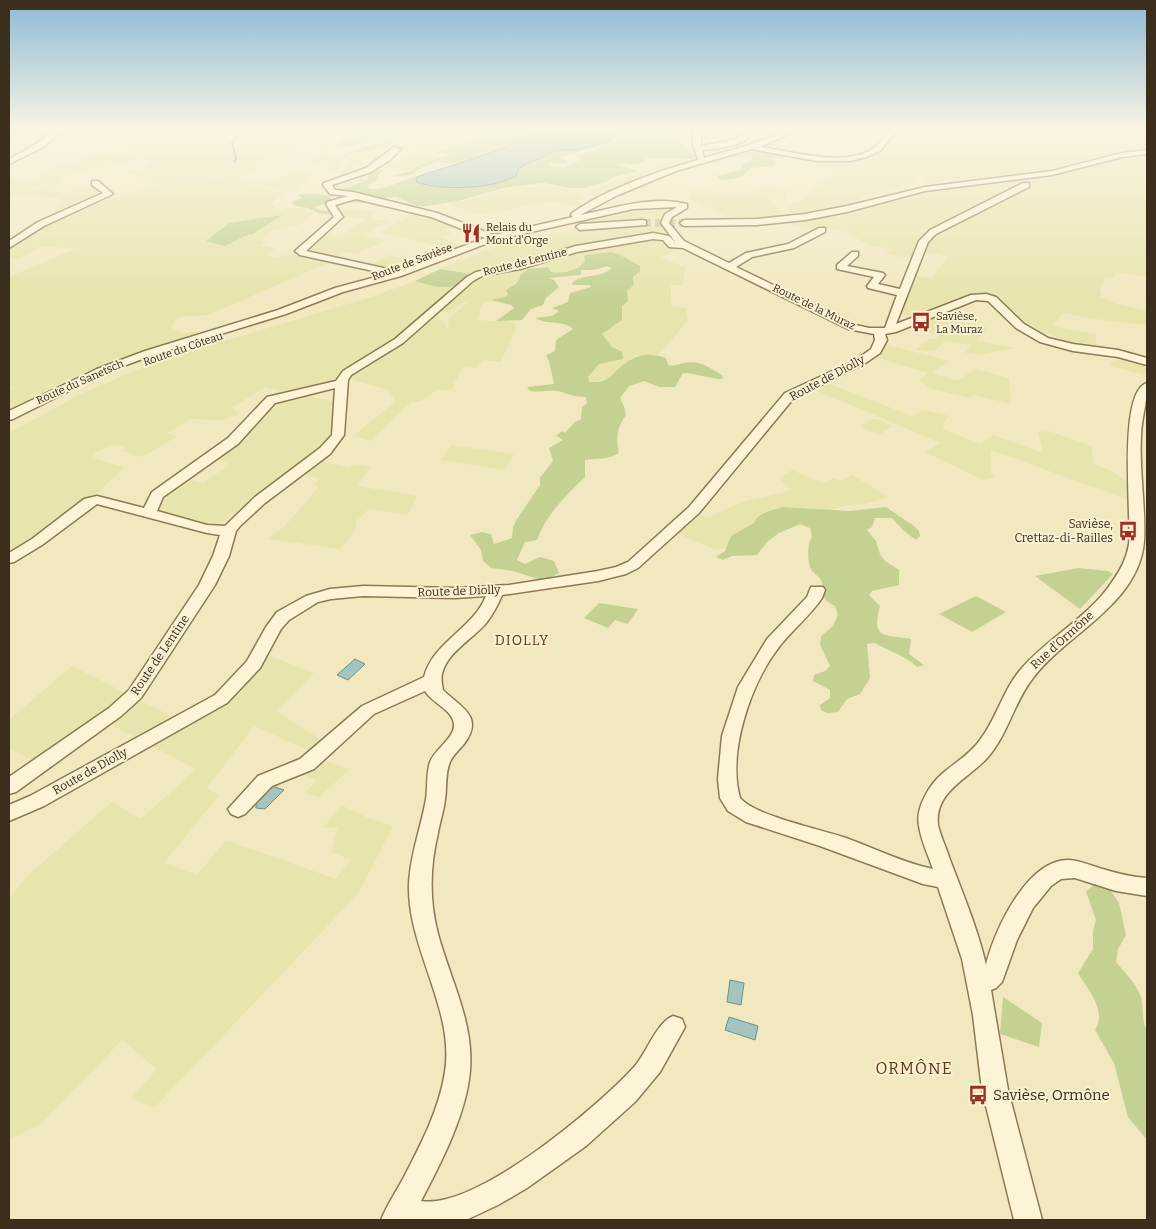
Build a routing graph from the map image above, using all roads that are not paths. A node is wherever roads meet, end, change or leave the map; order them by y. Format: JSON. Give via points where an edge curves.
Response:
{"nodes":[{"id":1,"x":99,"y":186,"type":"edge"},
{"id":2,"x":328,"y":186,"type":"edge"},
{"id":3,"x":631,"y":186,"type":"edge"},
{"id":4,"x":946,"y":186,"type":"edge"},
{"id":5,"x":1023,"y":186,"type":"edge"},
{"id":6,"x":357,"y":196,"type":"junction"},
{"id":7,"x":643,"y":223,"type":"tunnel mouth"},
{"id":8,"x":684,"y":223,"type":"tunnel mouth"},
{"id":9,"x":550,"y":224,"type":"junction"},
{"id":10,"x":822,"y":230,"type":"dead end"},
{"id":11,"x":494,"y":238,"type":"junction"},
{"id":12,"x":9,"y":245,"type":"edge"},
{"id":13,"x":684,"y":245,"type":"junction"},
{"id":14,"x":855,"y":254,"type":"dead end"},
{"id":15,"x":731,"y":268,"type":"junction"},
{"id":16,"x":398,"y":274,"type":"junction"},
{"id":17,"x":352,"y":288,"type":"junction"},
{"id":18,"x":365,"y":293,"type":"junction"},
{"id":19,"x":903,"y":293,"type":"junction"},
{"id":20,"x":886,"y":331,"type":"junction"},
{"id":21,"x":1147,"y":362,"type":"edge"},
{"id":22,"x":341,"y":384,"type":"junction"},
{"id":23,"x":1147,"y":387,"type":"edge"},
{"id":24,"x":9,"y":416,"type":"edge"},
{"id":25,"x":9,"y":425,"type":"edge"},
{"id":26,"x":149,"y":513,"type":"junction"},
{"id":27,"x":229,"y":531,"type":"junction"},
{"id":28,"x":9,"y":559,"type":"edge"},
{"id":29,"x":496,"y":590,"type":"junction"},
{"id":30,"x":817,"y":590,"type":"dead end"},
{"id":31,"x":431,"y":681,"type":"junction"},
{"id":32,"x":9,"y":787,"type":"edge"},
{"id":33,"x":238,"y":809,"type":"dead end"},
{"id":34,"x":9,"y":813,"type":"edge"},
{"id":35,"x":945,"y":878,"type":"junction"},
{"id":36,"x":1147,"y":887,"type":"edge"},
{"id":37,"x":978,"y":981,"type":"junction"},
{"id":38,"x":673,"y":1027,"type":"dead end"},
{"id":39,"x":398,"y":1214,"type":"edge"},
{"id":40,"x":1028,"y":1220,"type":"edge"}],
"edges":[{"from":1,"to":12,"type":"street","via":[[109,194],[41,224]]},
{"from":2,"to":6,"type":"street","via":[[333,192]]},
{"from":3,"to":9,"type":"street","via":[[576,215]]},
{"from":4,"to":8,"type":"street","via":[[805,217],[757,222]]},
{"from":5,"to":19,"type":"street","via":[[933,232],[924,241]]},
{"from":6,"to":11,"type":"street","via":[[434,215]]},
{"from":6,"to":16,"type":"street","via":[[330,204],[339,217],[300,252]]},
{"from":7,"to":18,"type":"street","name":"Route de Savièse","via":[[564,229],[512,239]]},
{"from":9,"to":11,"type":"street","name":"Route de la Muraz"},
{"from":9,"to":13,"type":"street","name":"Route de la Muraz","via":[[635,206],[677,203],[684,207],[669,215],[665,222]]},
{"from":10,"to":15,"type":"street","via":[[791,246],[755,254],[754,262]]},
{"from":11,"to":16,"type":"street","name":"Route de la Muraz"},
{"from":13,"to":15,"type":"street","name":"Route de la Muraz"},
{"from":13,"to":22,"type":"street","name":"Route de Lentine","via":[[672,245],[666,238],[653,236],[576,249],[517,267],[479,274],[400,341],[347,373]]},
{"from":14,"to":19,"type":"street","via":[[840,267],[880,275],[872,286]]},
{"from":15,"to":20,"type":"street","name":"Route de la Muraz","via":[[852,327]]},
{"from":16,"to":17,"type":"street","name":"Route de la Muraz"},
{"from":17,"to":18,"type":"street"},
{"from":17,"to":24,"type":"street","name":"Route du Sanetsch","via":[[149,353],[101,371]]},
{"from":18,"to":25,"type":"street","name":"Route du Côteau","via":[[150,360],[83,388]]},
{"from":19,"to":20,"type":"street"},
{"from":20,"to":21,"type":"street","via":[[975,297],[986,297],[1025,330],[1042,339]]},
{"from":20,"to":29,"type":"street","name":"Route de Diolly","via":[[876,351],[860,362],[789,396],[694,510],[633,565],[598,576]]},
{"from":22,"to":26,"type":"street","via":[[271,400],[233,441],[157,495]]},
{"from":22,"to":27,"type":"street","name":"Route de Lentine","via":[[338,436],[332,445],[260,500]]},
{"from":23,"to":35,"type":"street","name":"Rue d'Ormône","via":[[1136,419],[1134,442],[1138,509],[1136,549],[1132,562],[1110,596],[1027,672],[999,727],[983,750],[938,788],[928,824]]},
{"from":26,"to":27,"type":"street","via":[[207,529]]},
{"from":26,"to":28,"type":"street","via":[[105,501],[89,502]]},
{"from":27,"to":32,"type":"street","name":"Route de Lentine","via":[[207,585],[135,694],[115,712]]},
{"from":29,"to":31,"type":"street","via":[[482,619],[440,658],[433,669]]},
{"from":29,"to":34,"type":"street","name":"Route de Diolly","via":[[455,593],[363,591],[312,599],[283,616],[254,664],[221,699],[37,801]]},
{"from":30,"to":35,"type":"street","via":[[814,598],[774,642],[755,669],[742,697],[729,740],[730,799],[752,816],[931,878]]},
{"from":31,"to":33,"type":"street","via":[[368,710],[307,764],[265,780]]},
{"from":31,"to":39,"type":"street","via":[[436,694],[454,707],[463,723],[462,731],[443,755],[438,769],[420,885],[424,926],[451,1014],[458,1064],[445,1116]]},
{"from":35,"to":37,"type":"street","name":"Rue d'Ormône"},
{"from":36,"to":37,"type":"street","via":[[1077,870],[1064,869],[1051,875],[1037,887],[1016,918],[993,976],[988,981]]},
{"from":37,"to":40,"type":"street","name":"Rue d'Ormône","via":[[995,1090]]},
{"from":38,"to":39,"type":"street","via":[[654,1061],[634,1085],[528,1171],[494,1192],[449,1212],[430,1216]]}]}
